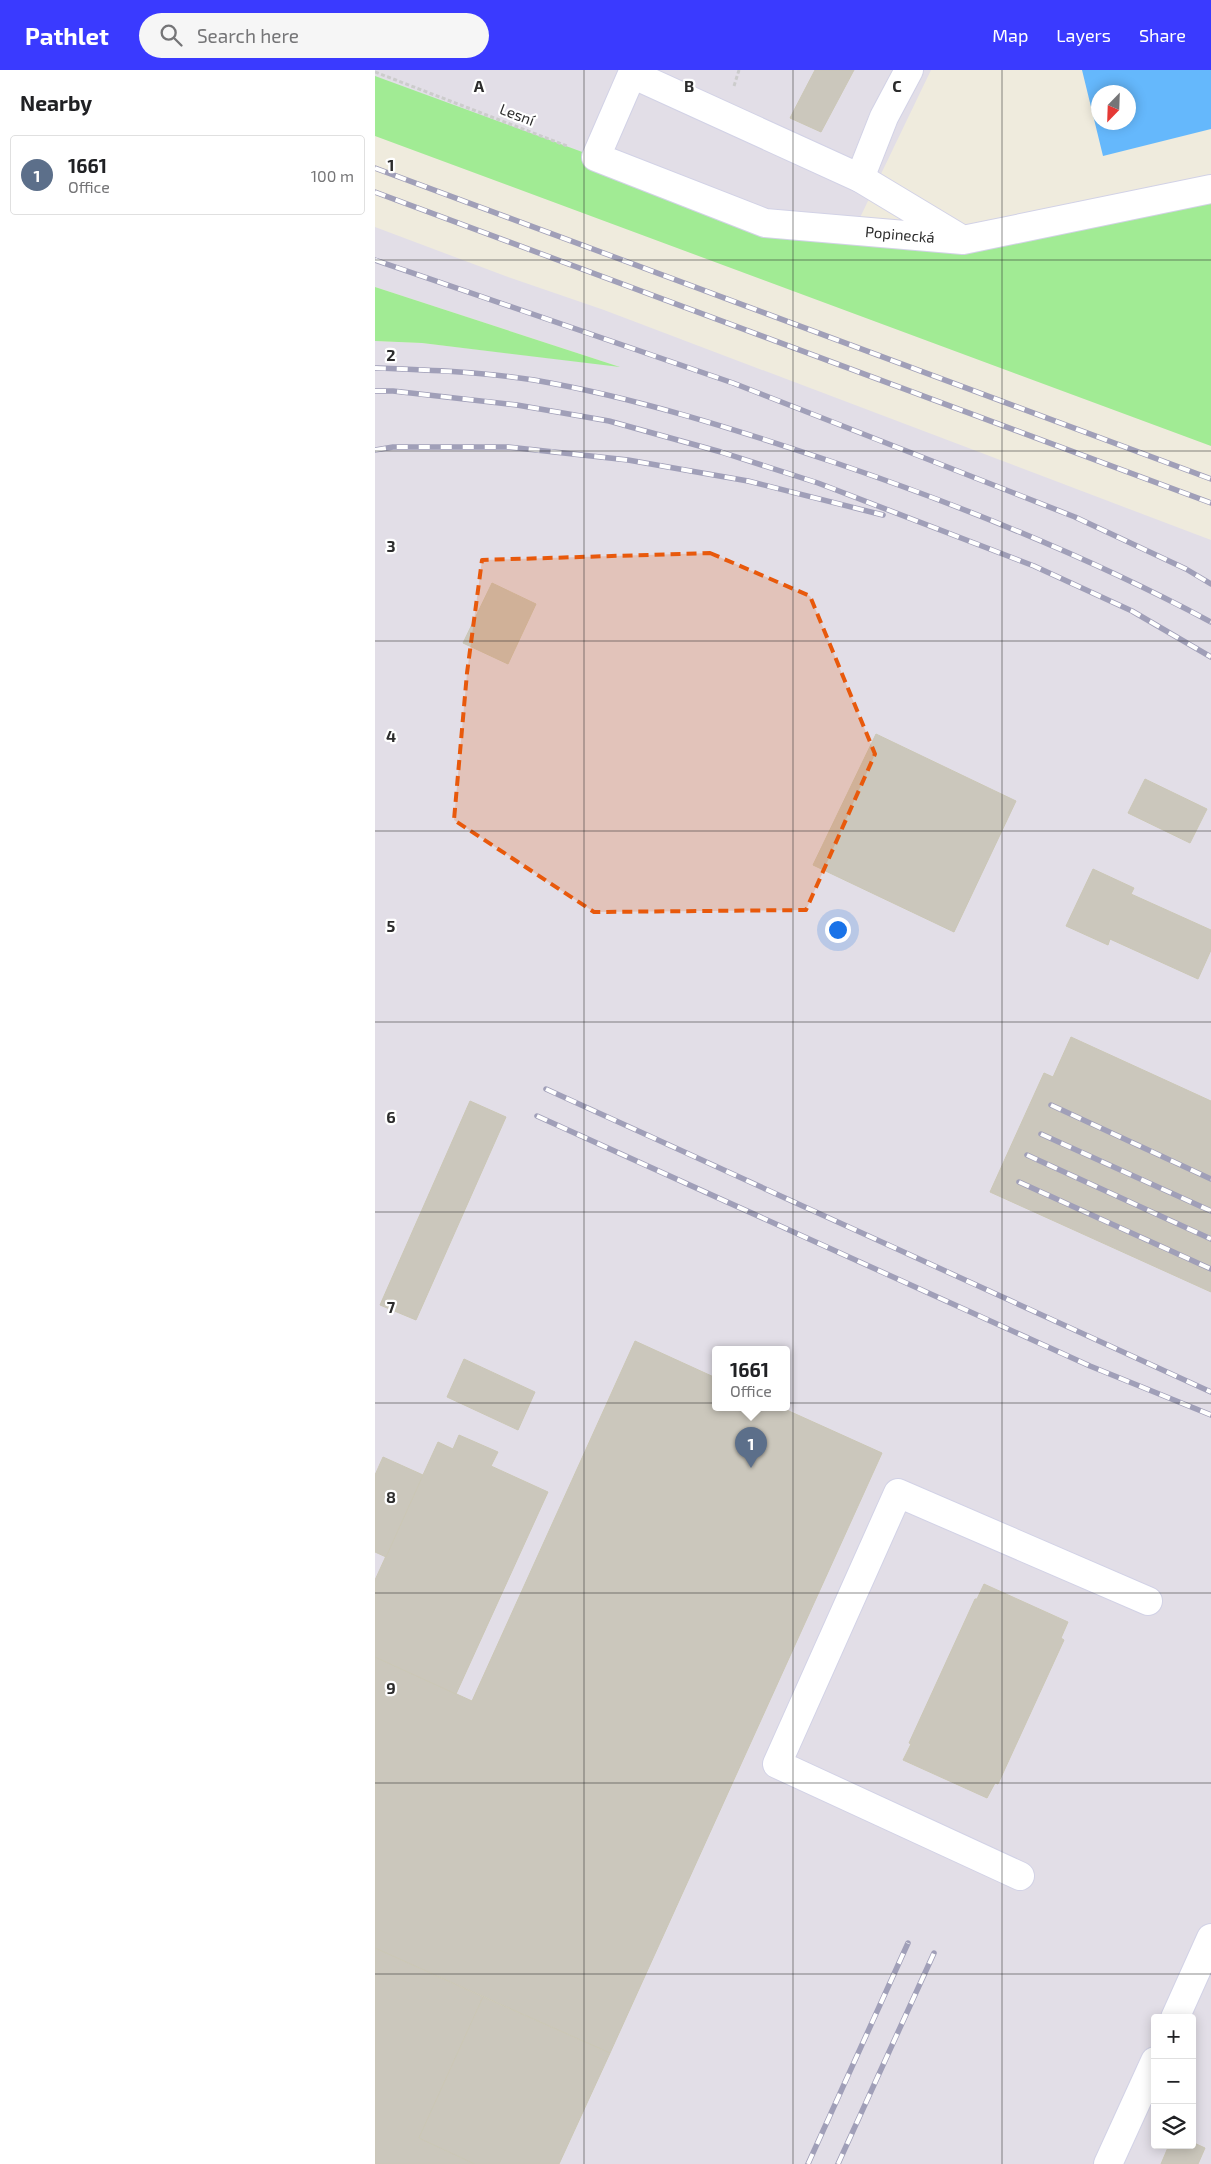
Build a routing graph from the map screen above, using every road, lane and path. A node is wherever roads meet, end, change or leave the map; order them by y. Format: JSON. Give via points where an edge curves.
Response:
{"nodes":[{"id":1,"x":909,"y":70,"type":"edge"},
{"id":2,"x":375,"y":72,"type":"edge"},
{"id":3,"x":596,"y":157,"type":"junction"},
{"id":4,"x":860,"y":178,"type":"junction"},
{"id":5,"x":1211,"y":189,"type":"edge"},
{"id":6,"x":963,"y":240,"type":"junction"},
{"id":7,"x":1148,"y":1601,"type":"dead end"},
{"id":8,"x":1020,"y":1876,"type":"dead end"},
{"id":9,"x":1211,"y":1938,"type":"edge"},
{"id":10,"x":1177,"y":2014,"type":"edge"},
{"id":11,"x":1151,"y":2070,"type":"edge"},
{"id":12,"x":1108,"y":2164,"type":"edge"}],
"edges":[{"from":1,"to":4,"type":"street","via":[[884,117]]},
{"from":2,"to":3,"type":"path","name":"Lesní"},
{"from":3,"to":4,"type":"street","via":[[632,74]]},
{"from":3,"to":6,"type":"street","name":"Popinecká","via":[[765,223]]},
{"from":4,"to":6,"type":"street"},
{"from":5,"to":6,"type":"street","name":"Popinecká"},
{"from":7,"to":8,"type":"street","via":[[898,1493],[777,1764]]},
{"from":9,"to":10,"type":"street"},
{"from":11,"to":12,"type":"street"}]}
